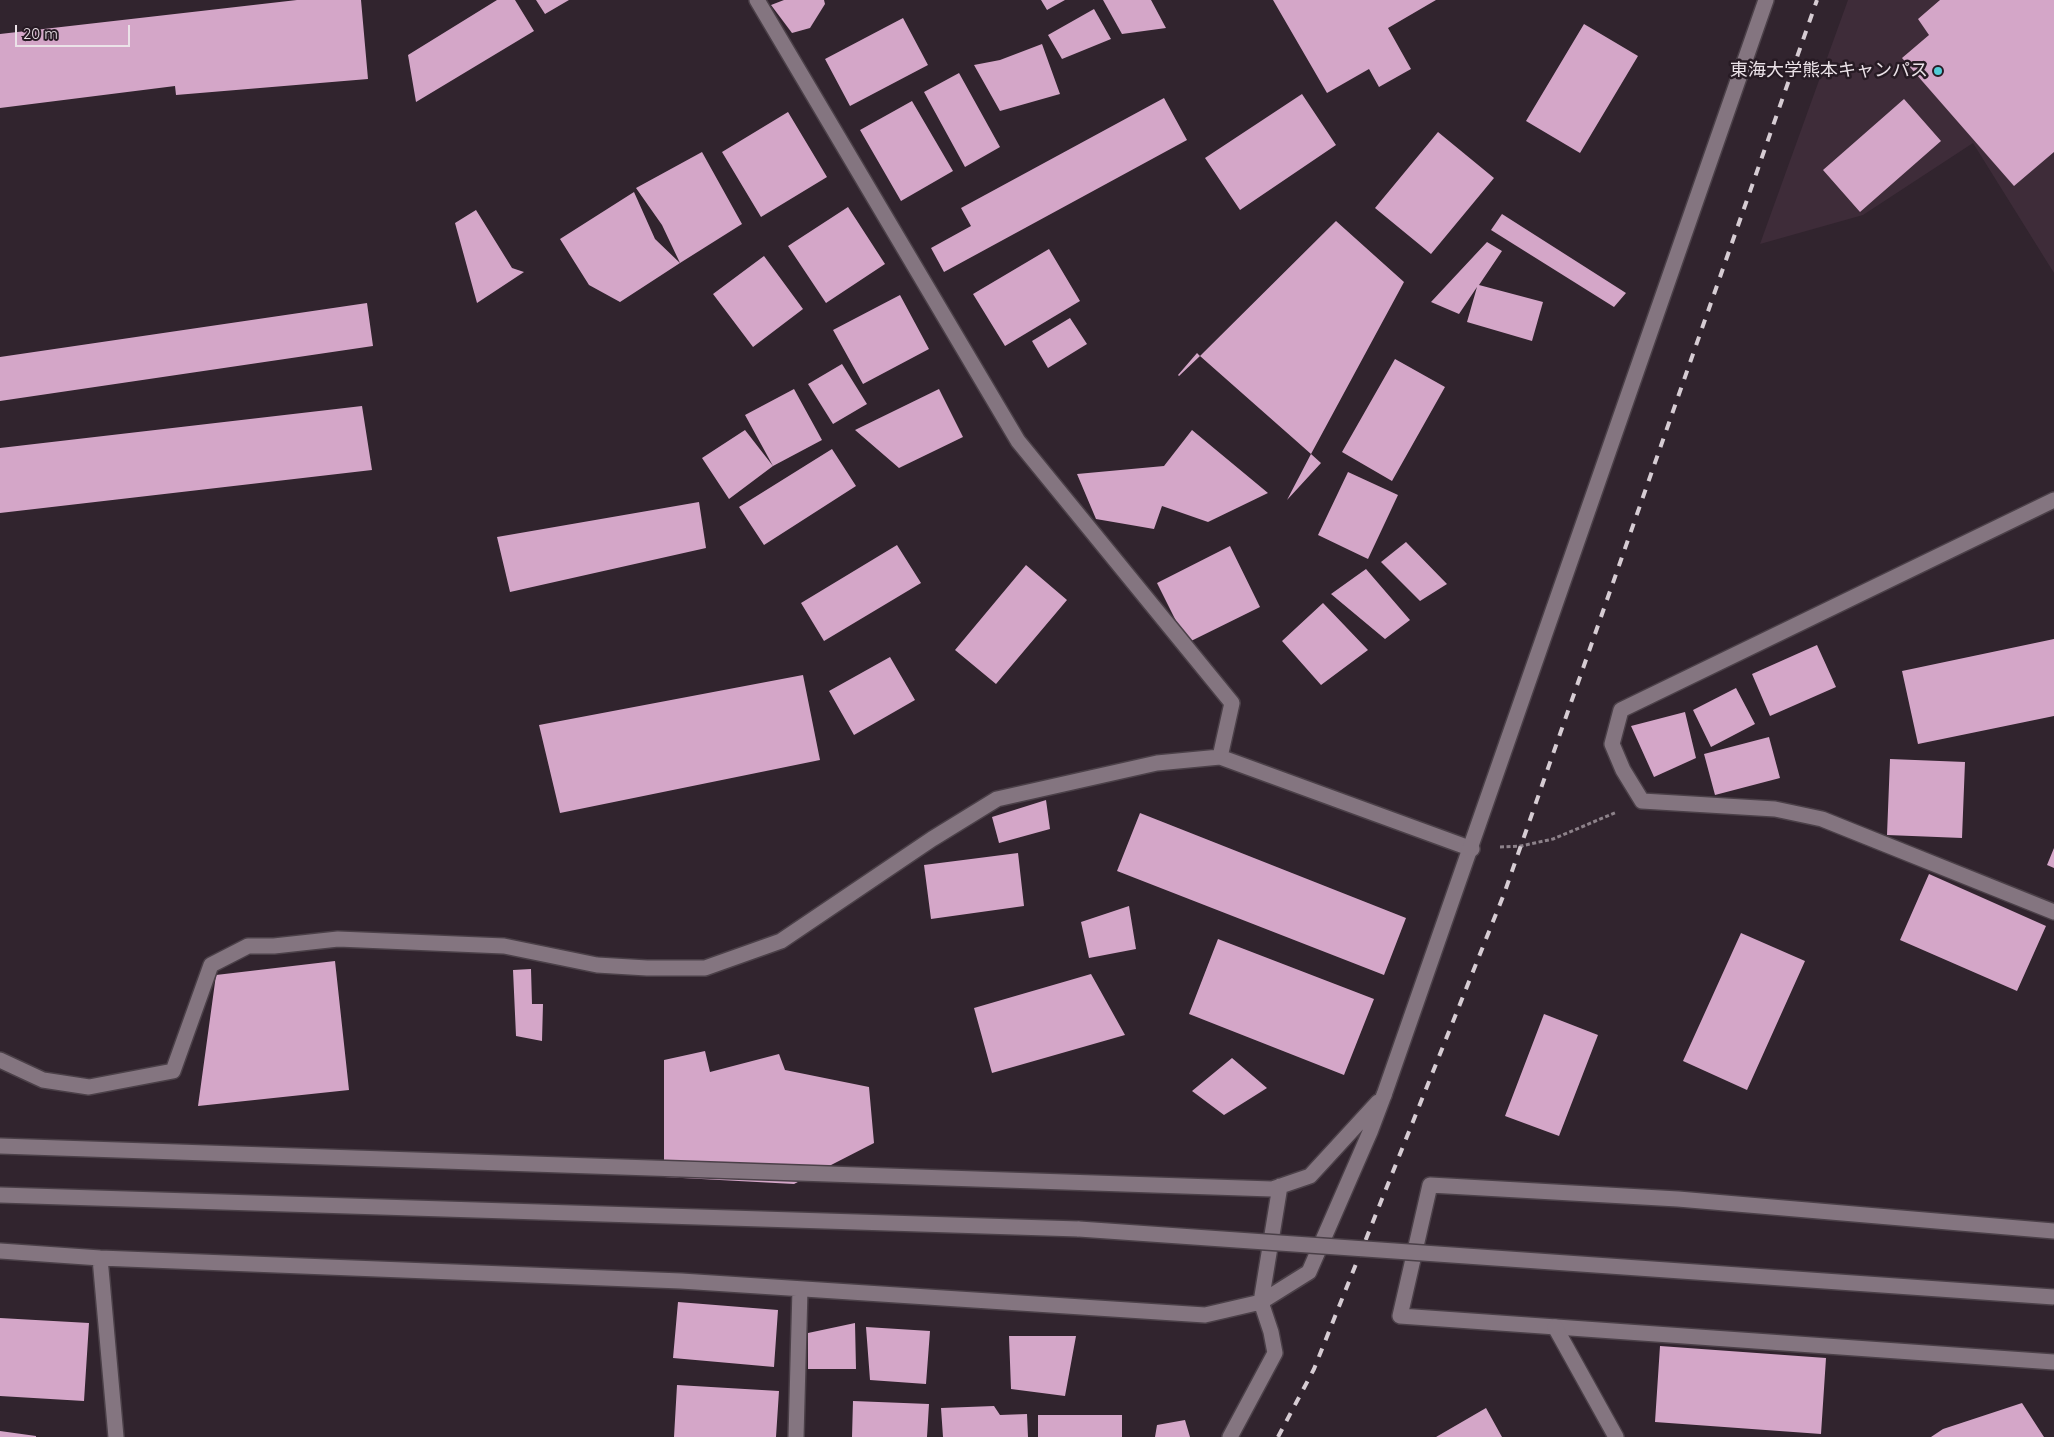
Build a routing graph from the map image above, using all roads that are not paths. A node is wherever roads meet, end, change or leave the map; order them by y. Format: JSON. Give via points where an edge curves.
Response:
{"nodes":[{"id":1,"x":757,"y":0,"type":"edge"},
{"id":2,"x":1766,"y":0,"type":"edge"},
{"id":3,"x":2054,"y":500,"type":"edge"},
{"id":4,"x":1220,"y":757,"type":"junction"},
{"id":5,"x":1472,"y":849,"type":"junction"},
{"id":6,"x":2054,"y":912,"type":"edge"},
{"id":7,"x":0,"y":1060,"type":"edge"},
{"id":8,"x":1384,"y":1096,"type":"junction"},
{"id":9,"x":0,"y":1146,"type":"edge"},
{"id":10,"x":1280,"y":1186,"type":"junction"},
{"id":11,"x":0,"y":1195,"type":"edge"},
{"id":12,"x":2054,"y":1231,"type":"edge"},
{"id":13,"x":0,"y":1251,"type":"edge"},
{"id":14,"x":100,"y":1258,"type":"junction"},
{"id":15,"x":800,"y":1289,"type":"junction"},
{"id":16,"x":2054,"y":1297,"type":"edge"},
{"id":17,"x":1261,"y":1302,"type":"junction"},
{"id":18,"x":1555,"y":1327,"type":"junction"},
{"id":19,"x":2054,"y":1362,"type":"edge"},
{"id":20,"x":116,"y":1437,"type":"edge"},
{"id":21,"x":796,"y":1437,"type":"edge"},
{"id":22,"x":1230,"y":1437,"type":"edge"},
{"id":23,"x":1616,"y":1437,"type":"edge"}],
"edges":[{"from":1,"to":4,"type":"street","via":[[1018,441],[1232,703]]},
{"from":2,"to":5,"type":"street"},
{"from":3,"to":6,"type":"street","via":[[1621,710],[1612,744],[1642,801],[1775,809],[1822,819]]},
{"from":4,"to":5,"type":"street"},
{"from":4,"to":7,"type":"street","via":[[1157,763],[997,798],[781,941],[705,968],[597,965],[494,946],[338,939],[248,946],[211,965],[173,1071],[89,1086],[42,1080]]},
{"from":5,"to":8,"type":"street"},
{"from":8,"to":10,"type":"street","via":[[1310,1176]]},
{"from":8,"to":17,"type":"street","via":[[1309,1272]]},
{"from":9,"to":10,"type":"street","via":[[1272,1189]]},
{"from":10,"to":17,"type":"street"},
{"from":11,"to":16,"type":"street","bridge":true,"via":[[1078,1229]]},
{"from":12,"to":18,"type":"street","via":[[1678,1199],[1430,1185],[1400,1316]]},
{"from":13,"to":14,"type":"street"},
{"from":14,"to":15,"type":"street"},
{"from":14,"to":20,"type":"street"},
{"from":15,"to":17,"type":"street","via":[[1205,1315]]},
{"from":15,"to":21,"type":"street"},
{"from":17,"to":22,"type":"street","via":[[1275,1354]]},
{"from":18,"to":19,"type":"street"},
{"from":18,"to":23,"type":"street"}]}
